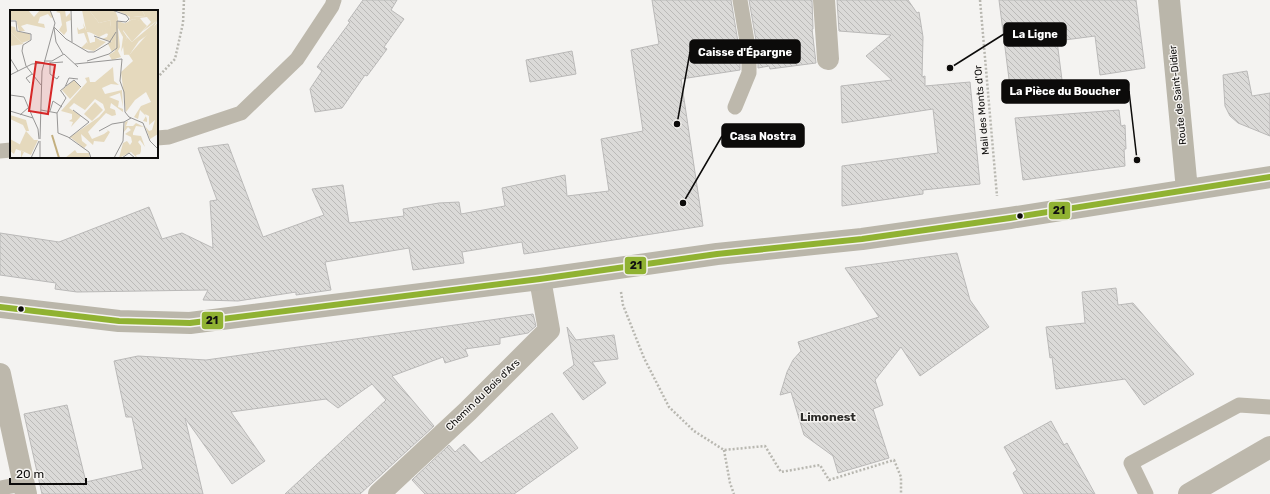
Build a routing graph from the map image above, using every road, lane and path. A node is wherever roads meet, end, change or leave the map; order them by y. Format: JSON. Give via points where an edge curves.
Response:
{"nodes":[{"id":1,"x":184,"y":0,"type":"edge"},
{"id":2,"x":334,"y":0,"type":"edge"},
{"id":3,"x":740,"y":0,"type":"edge"},
{"id":4,"x":824,"y":0,"type":"edge"},
{"id":5,"x":980,"y":0,"type":"edge"},
{"id":6,"x":1169,"y":0,"type":"edge"},
{"id":7,"x":828,"y":59,"type":"dead end"},
{"id":8,"x":158,"y":77,"type":"edge"},
{"id":9,"x":735,"y":107,"type":"dead end"},
{"id":10,"x":158,"y":138,"type":"edge"},
{"id":11,"x":10,"y":150,"type":"edge"},
{"id":12,"x":0,"y":151,"type":"edge"},
{"id":13,"x":1270,"y":177,"type":"edge"},
{"id":14,"x":1187,"y":190,"type":"junction"},
{"id":15,"x":999,"y":219,"type":"junction"},
{"id":16,"x":616,"y":268,"type":"junction"},
{"id":17,"x":540,"y":279,"type":"junction"},
{"id":18,"x":0,"y":307,"type":"edge"},
{"id":19,"x":0,"y":374,"type":"edge"},
{"id":20,"x":1270,"y":407,"type":"edge"},
{"id":21,"x":1270,"y":446,"type":"edge"},
{"id":22,"x":724,"y":450,"type":"junction"},
{"id":23,"x":0,"y":488,"type":"edge"},
{"id":24,"x":24,"y":489,"type":"edge"},
{"id":25,"x":379,"y":494,"type":"edge"},
{"id":26,"x":734,"y":494,"type":"edge"},
{"id":27,"x":901,"y":494,"type":"edge"},
{"id":28,"x":1146,"y":494,"type":"edge"},
{"id":29,"x":1189,"y":494,"type":"edge"}],
"edges":[{"from":1,"to":8,"type":"path","via":[[183,23],[175,59]]},
{"from":2,"to":10,"type":"lane","via":[[296,59],[241,113],[169,138]]},
{"from":3,"to":9,"type":"lane","via":[[749,53],[749,73]]},
{"from":4,"to":7,"type":"street"},
{"from":5,"to":15,"type":"path","name":"Mail des Monts d'Or"},
{"from":6,"to":14,"type":"main road","name":"Route de Saint-Didier"},
{"from":11,"to":12,"type":"lane"},
{"from":13,"to":14,"type":"main road"},
{"from":14,"to":15,"type":"main road"},
{"from":15,"to":16,"type":"main road","via":[[862,239],[716,254]]},
{"from":16,"to":17,"type":"main road"},
{"from":16,"to":22,"type":"path","via":[[623,305],[644,358],[669,407],[694,431]]},
{"from":17,"to":18,"type":"main road","via":[[190,323],[112,320]]},
{"from":17,"to":25,"type":"street","name":"Chemin du Bois d'Ars","via":[[548,330],[468,411]]},
{"from":19,"to":24,"type":"street"},
{"from":20,"to":28,"type":"lane","via":[[1239,405],[1132,463]]},
{"from":21,"to":29,"type":"street"},
{"from":22,"to":26,"type":"path"},
{"from":22,"to":27,"type":"path","via":[[765,446],[781,472],[820,465],[829,480],[894,460],[901,477]]},
{"from":23,"to":24,"type":"lane"}]}
